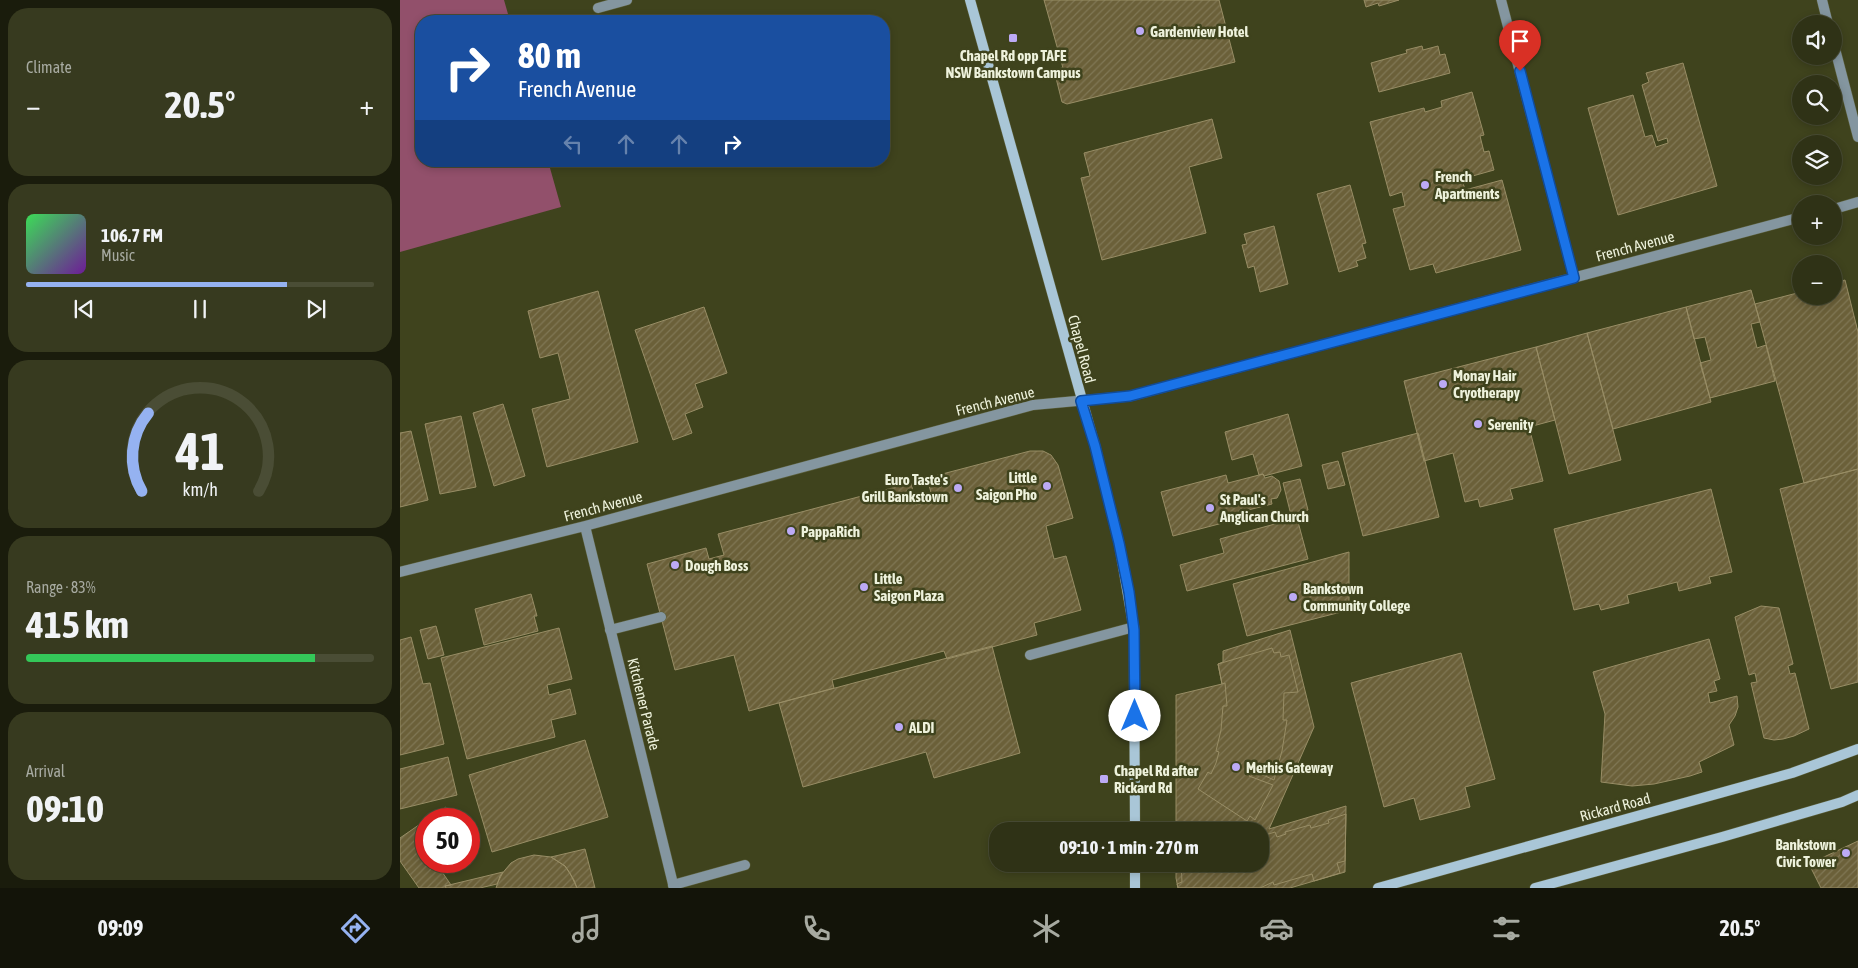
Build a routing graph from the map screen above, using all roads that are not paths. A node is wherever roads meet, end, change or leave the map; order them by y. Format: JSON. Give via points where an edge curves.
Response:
{"nodes":[{"id":1,"x":627,"y":0,"type":"edge"},
{"id":2,"x":970,"y":0,"type":"edge"},
{"id":3,"x":1501,"y":0,"type":"edge"},
{"id":4,"x":1822,"y":0,"type":"edge"},
{"id":5,"x":598,"y":8,"type":"dead end"},
{"id":6,"x":1826,"y":15,"type":"edge"},
{"id":7,"x":1839,"y":65,"type":"edge"},
{"id":8,"x":1858,"y":137,"type":"edge"},
{"id":9,"x":1858,"y":202,"type":"edge"},
{"id":10,"x":1842,"y":207,"type":"edge"},
{"id":11,"x":1792,"y":219,"type":"edge"},
{"id":12,"x":1574,"y":278,"type":"junction"},
{"id":13,"x":1081,"y":401,"type":"junction"},
{"id":14,"x":585,"y":526,"type":"junction"},
{"id":15,"x":400,"y":572,"type":"edge"},
{"id":16,"x":661,"y":617,"type":"dead end"},
{"id":17,"x":1134,"y":627,"type":"junction"},
{"id":18,"x":610,"y":630,"type":"junction"},
{"id":19,"x":1030,"y":655,"type":"dead end"},
{"id":20,"x":1858,"y":749,"type":"edge"},
{"id":21,"x":1858,"y":795,"type":"edge"},
{"id":22,"x":1135,"y":822,"type":"edge"},
{"id":23,"x":745,"y":865,"type":"dead end"},
{"id":24,"x":1135,"y":872,"type":"edge"},
{"id":25,"x":673,"y":886,"type":"edge"},
{"id":26,"x":1135,"y":888,"type":"edge"},
{"id":27,"x":1378,"y":888,"type":"edge"},
{"id":28,"x":1535,"y":888,"type":"edge"}],
"edges":[{"from":1,"to":5,"type":"street"},
{"from":2,"to":13,"type":"main road","name":"Chapel Road"},
{"from":3,"to":12,"type":"street"},
{"from":4,"to":6,"type":"street"},
{"from":7,"to":8,"type":"street"},
{"from":9,"to":10,"type":"street"},
{"from":11,"to":12,"type":"street","name":"French Avenue"},
{"from":12,"to":13,"type":"street","name":"French Avenue","via":[[1130,396]]},
{"from":13,"to":14,"type":"street","name":"French Avenue","via":[[1033,405]]},
{"from":13,"to":17,"type":"main road","name":"Chapel Road","via":[[1119,543]]},
{"from":14,"to":15,"type":"street","name":"French Avenue"},
{"from":14,"to":18,"type":"street","name":"Kitchener Parade"},
{"from":16,"to":18,"type":"street"},
{"from":17,"to":19,"type":"street"},
{"from":17,"to":22,"type":"main road","name":"Chapel Road"},
{"from":18,"to":25,"type":"street","name":"Kitchener Parade"},
{"from":20,"to":27,"type":"main road","name":"Rickard Road","via":[[1792,773]]},
{"from":21,"to":28,"type":"main road","via":[[1730,835]]},
{"from":23,"to":25,"type":"street"},
{"from":24,"to":26,"type":"main road"}]}
